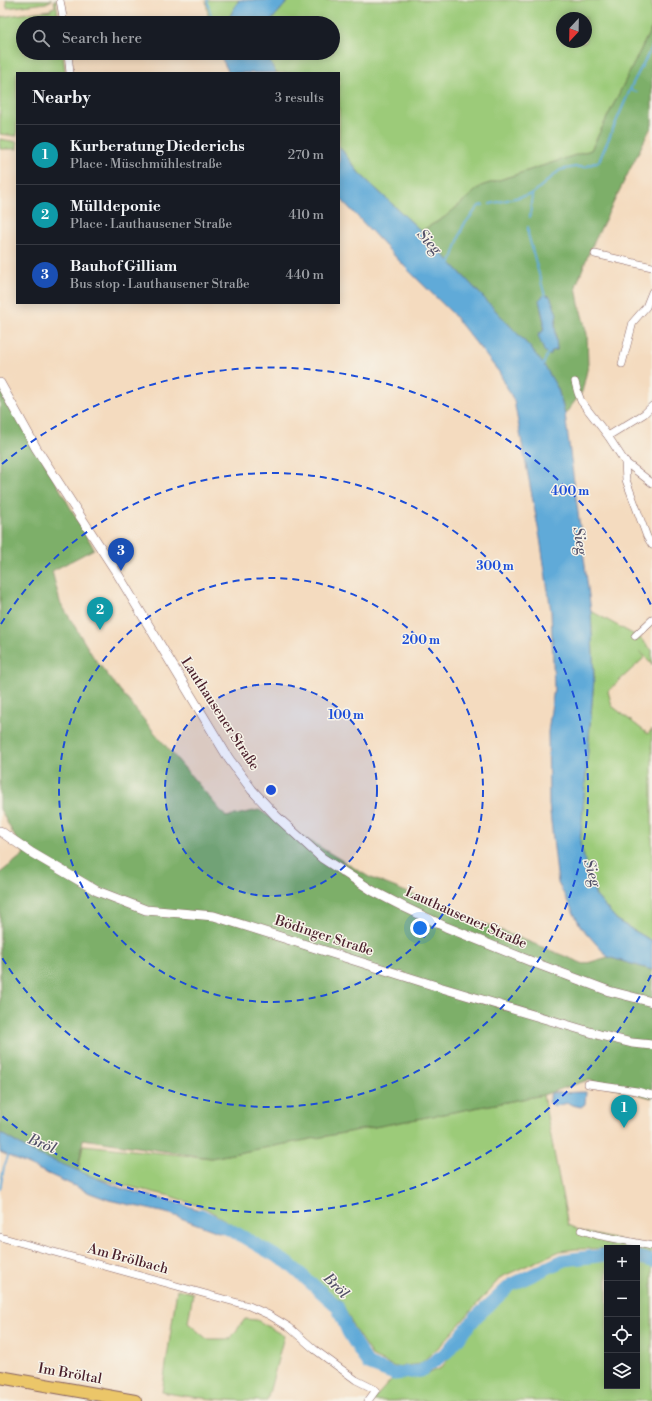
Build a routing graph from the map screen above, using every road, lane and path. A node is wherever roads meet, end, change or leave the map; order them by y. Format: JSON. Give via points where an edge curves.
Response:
{"nodes":[{"id":1,"x":60,"y":0,"type":"edge"},
{"id":2,"x":63,"y":16,"type":"edge"},
{"id":3,"x":69,"y":60,"type":"edge"},
{"id":4,"x":70,"y":72,"type":"edge"},
{"id":5,"x":595,"y":254,"type":"dead end"},
{"id":6,"x":652,"y":267,"type":"edge"},
{"id":7,"x":652,"y":292,"type":"edge"},
{"id":8,"x":622,"y":364,"type":"dead end"},
{"id":9,"x":575,"y":382,"type":"dead end"},
{"id":10,"x":0,"y":383,"type":"edge"},
{"id":11,"x":652,"y":406,"type":"edge"},
{"id":12,"x":608,"y":436,"type":"junction"},
{"id":13,"x":625,"y":462,"type":"junction"},
{"id":14,"x":652,"y":483,"type":"edge"},
{"id":15,"x":652,"y":544,"type":"edge"},
{"id":16,"x":652,"y":620,"type":"edge"},
{"id":17,"x":635,"y":636,"type":"dead end"},
{"id":18,"x":0,"y":831,"type":"edge"},
{"id":19,"x":652,"y":1002,"type":"edge"},
{"id":20,"x":652,"y":1045,"type":"edge"},
{"id":21,"x":588,"y":1084,"type":"dead end"},
{"id":22,"x":652,"y":1095,"type":"edge"},
{"id":23,"x":581,"y":1230,"type":"dead end"},
{"id":24,"x":0,"y":1237,"type":"edge"},
{"id":25,"x":652,"y":1246,"type":"edge"},
{"id":26,"x":0,"y":1377,"type":"edge"},
{"id":27,"x":113,"y":1399,"type":"edge"},
{"id":28,"x":135,"y":1401,"type":"edge"},
{"id":29,"x":368,"y":1401,"type":"edge"}],
"edges":[{"from":1,"to":2,"type":"street"},
{"from":3,"to":4,"type":"street"},
{"from":5,"to":6,"type":"street"},
{"from":7,"to":8,"type":"street","via":[[646,306],[633,322]]},
{"from":9,"to":12,"type":"street","via":[[581,400]]},
{"from":10,"to":19,"type":"street","name":"Lauthausener Straße","via":[[36,448],[230,759],[252,790],[276,816],[322,858],[404,907],[535,963],[609,991]]},
{"from":11,"to":12,"type":"street","via":[[644,414]]},
{"from":12,"to":13,"type":"street"},
{"from":13,"to":14,"type":"street"},
{"from":13,"to":15,"type":"street","via":[[626,480]]},
{"from":16,"to":17,"type":"street"},
{"from":18,"to":20,"type":"street","name":"Bödinger Straße","via":[[97,891],[146,910],[214,916],[600,1035]]},
{"from":21,"to":22,"type":"street"},
{"from":23,"to":25,"type":"street"},
{"from":24,"to":29,"type":"street","name":"Am Brölbach","via":[[249,1306],[289,1327],[356,1380],[376,1390]]},
{"from":26,"to":27,"type":"main road","name":"Im Bröltal"},
{"from":27,"to":28,"type":"main road","name":"Im Bröltal"}]}
